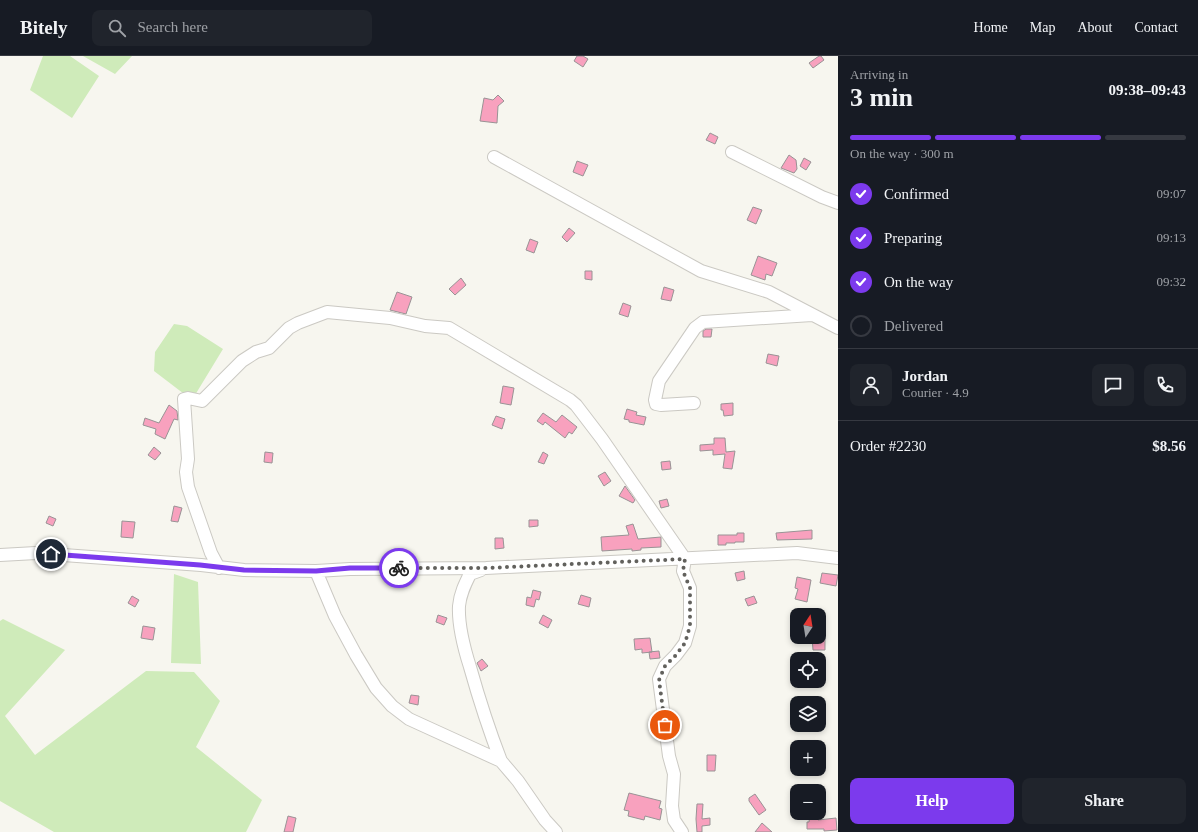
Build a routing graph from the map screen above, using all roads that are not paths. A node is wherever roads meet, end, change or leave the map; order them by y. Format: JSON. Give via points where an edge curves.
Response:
{"nodes":[{"id":1,"x":732,"y":152,"type":"dead end"},
{"id":2,"x":494,"y":157,"type":"dead end"},
{"id":3,"x":838,"y":203,"type":"edge"},
{"id":4,"x":814,"y":315,"type":"junction"},
{"id":5,"x":838,"y":328,"type":"edge"},
{"id":6,"x":694,"y":403,"type":"dead end"},
{"id":7,"x":0,"y":555,"type":"edge"},
{"id":8,"x":838,"y":558,"type":"edge"},
{"id":9,"x":685,"y":559,"type":"junction"},
{"id":10,"x":219,"y":568,"type":"junction"},
{"id":11,"x":486,"y":568,"type":"junction"},
{"id":12,"x":316,"y":571,"type":"junction"},
{"id":13,"x":501,"y":761,"type":"junction"},
{"id":14,"x":556,"y":832,"type":"edge"},
{"id":15,"x":682,"y":832,"type":"edge"}],
"edges":[{"from":1,"to":3,"type":"street"},
{"from":2,"to":4,"type":"street","via":[[694,267],[769,292]]},
{"from":4,"to":5,"type":"street"},
{"from":4,"to":6,"type":"street","via":[[703,322],[698,325],[659,382],[655,400],[656,404],[661,405]]},
{"from":7,"to":10,"type":"street","via":[[36,553]]},
{"from":8,"to":9,"type":"street","via":[[797,553]]},
{"from":9,"to":10,"type":"street","via":[[602,439],[570,400],[449,328],[425,326],[390,318],[327,312],[289,328],[269,348],[256,352],[242,361],[202,401],[184,399],[188,487],[211,553]]},
{"from":9,"to":11,"type":"street"},
{"from":9,"to":15,"type":"street","via":[[683,571],[690,588],[690,626],[685,643],[665,666],[659,680],[669,756],[674,774],[674,820]]},
{"from":10,"to":12,"type":"street"},
{"from":11,"to":12,"type":"street","via":[[350,568]]},
{"from":11,"to":13,"type":"street","via":[[470,574],[467,579],[459,607],[460,623],[465,651]]},
{"from":12,"to":13,"type":"street","via":[[335,616],[356,655],[376,688],[392,706],[409,719]]},
{"from":13,"to":14,"type":"street"}]}
